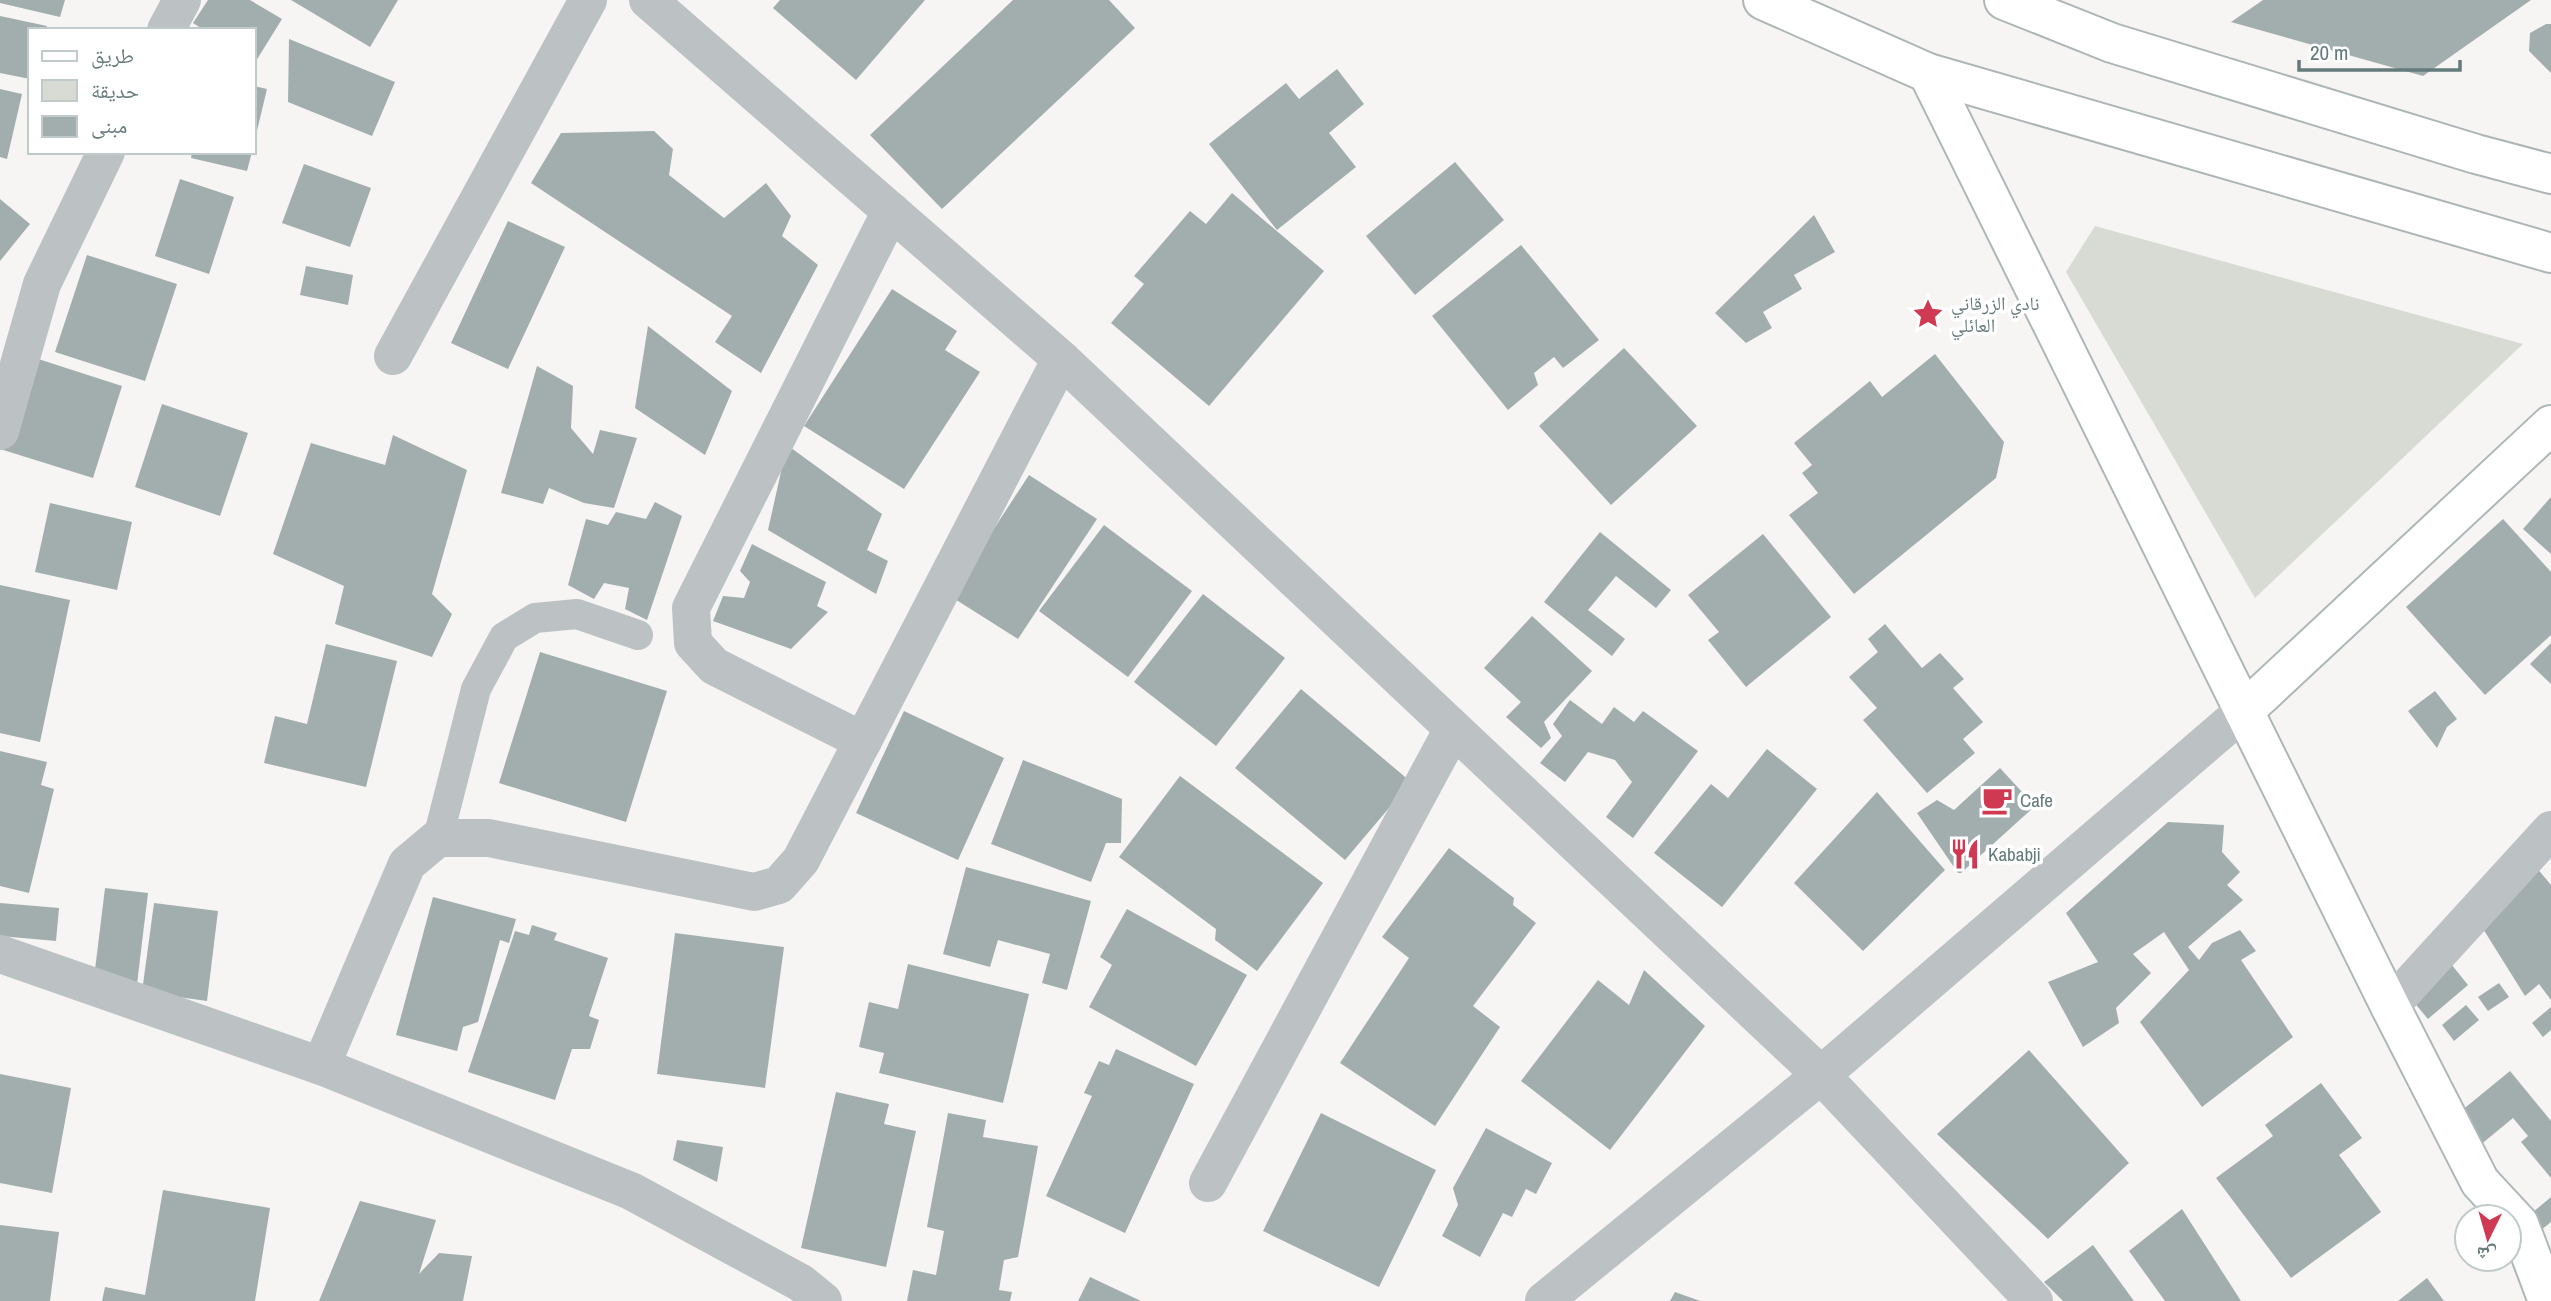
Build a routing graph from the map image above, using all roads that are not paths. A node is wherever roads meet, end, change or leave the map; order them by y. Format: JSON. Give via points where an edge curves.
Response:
{"nodes":[{"id":1,"x":182,"y":0,"type":"edge"},
{"id":2,"x":588,"y":0,"type":"edge"},
{"id":3,"x":648,"y":0,"type":"edge"},
{"id":4,"x":1763,"y":0,"type":"edge"},
{"id":5,"x":2004,"y":0,"type":"edge"},
{"id":6,"x":167,"y":28,"type":"edge"},
{"id":7,"x":1928,"y":73,"type":"junction"},
{"id":8,"x":105,"y":154,"type":"edge"},
{"id":9,"x":2551,"y":174,"type":"edge"},
{"id":10,"x":891,"y":211,"type":"junction"},
{"id":11,"x":2551,"y":253,"type":"edge"},
{"id":12,"x":393,"y":356,"type":"dead end"},
{"id":13,"x":1060,"y":359,"type":"junction"},
{"id":14,"x":2551,"y":425,"type":"edge"},
{"id":15,"x":0,"y":431,"type":"edge"},
{"id":16,"x":638,"y":635,"type":"dead end"},
{"id":17,"x":2244,"y":711,"type":"junction"},
{"id":18,"x":1453,"y":729,"type":"junction"},
{"id":19,"x":863,"y":741,"type":"junction"},
{"id":20,"x":2551,"y":830,"type":"edge"},
{"id":21,"x":438,"y":838,"type":"junction"},
{"id":22,"x":0,"y":954,"type":"edge"},
{"id":23,"x":2390,"y":1006,"type":"junction"},
{"id":24,"x":321,"y":1066,"type":"junction"},
{"id":25,"x":1821,"y":1075,"type":"junction"},
{"id":26,"x":1208,"y":1183,"type":"dead end"},
{"id":27,"x":823,"y":1301,"type":"edge"},
{"id":28,"x":1544,"y":1301,"type":"edge"},
{"id":29,"x":2034,"y":1301,"type":"edge"},
{"id":30,"x":2548,"y":1301,"type":"edge"}],
"edges":[{"from":1,"to":6,"type":"street"},
{"from":2,"to":12,"type":"street"},
{"from":3,"to":10,"type":"street"},
{"from":4,"to":7,"type":"main road"},
{"from":5,"to":9,"type":"main road","via":[[2112,43]]},
{"from":7,"to":11,"type":"main road"},
{"from":7,"to":17,"type":"main road"},
{"from":8,"to":15,"type":"street","via":[[42,284]]},
{"from":10,"to":13,"type":"street"},
{"from":10,"to":19,"type":"street","via":[[691,608],[693,643],[714,666]]},
{"from":13,"to":18,"type":"street"},
{"from":13,"to":19,"type":"street"},
{"from":14,"to":17,"type":"main road"},
{"from":16,"to":21,"type":"lane","via":[[577,614],[535,618],[504,637],[476,689]]},
{"from":17,"to":23,"type":"main road"},
{"from":17,"to":25,"type":"street"},
{"from":18,"to":25,"type":"street"},
{"from":18,"to":26,"type":"street"},
{"from":19,"to":21,"type":"street","via":[[801,860],[779,885],[754,892],[489,838]]},
{"from":20,"to":23,"type":"street"},
{"from":21,"to":24,"type":"street","via":[[407,864]]},
{"from":22,"to":24,"type":"street"},
{"from":23,"to":30,"type":"main road","via":[[2480,1182],[2519,1224]]},
{"from":24,"to":27,"type":"street","via":[[631,1191],[801,1283]]},
{"from":25,"to":28,"type":"street"},
{"from":25,"to":29,"type":"street"}]}
